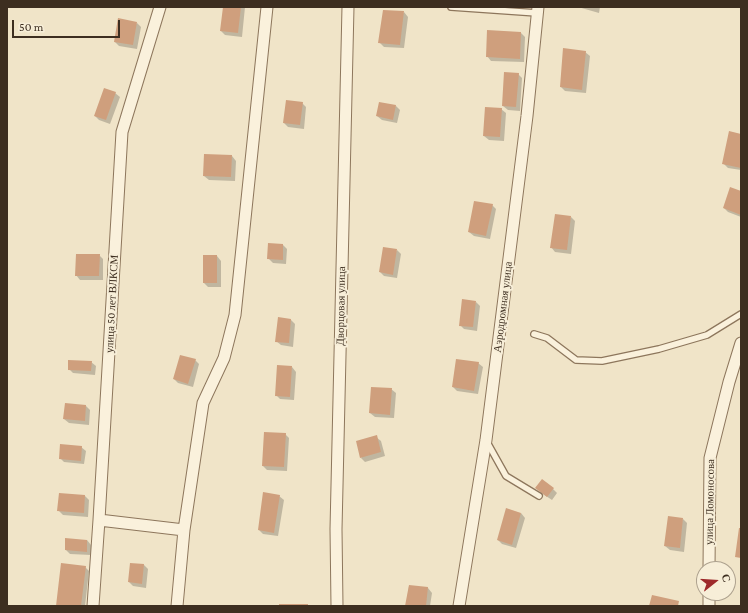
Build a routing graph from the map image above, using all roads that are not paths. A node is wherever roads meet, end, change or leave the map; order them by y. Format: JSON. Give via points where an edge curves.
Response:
{"nodes":[{"id":1,"x":160,"y":7,"type":"edge"},
{"id":2,"x":267,"y":7,"type":"edge"},
{"id":3,"x":348,"y":7,"type":"edge"},
{"id":4,"x":451,"y":7,"type":"edge"},
{"id":5,"x":537,"y":10,"type":"edge"},
{"id":6,"x":741,"y":314,"type":"edge"},
{"id":7,"x":534,"y":334,"type":"dead end"},
{"id":8,"x":741,"y":343,"type":"edge"},
{"id":9,"x":486,"y":440,"type":"junction"},
{"id":10,"x":539,"y":496,"type":"dead end"},
{"id":11,"x":99,"y":520,"type":"junction"},
{"id":12,"x":184,"y":530,"type":"junction"},
{"id":13,"x":709,"y":561,"type":"edge"},
{"id":14,"x":93,"y":606,"type":"edge"},
{"id":15,"x":177,"y":606,"type":"edge"},
{"id":16,"x":336,"y":606,"type":"edge"},
{"id":17,"x":459,"y":606,"type":"edge"}],
"edges":[{"from":1,"to":11,"type":"street","name":"улица 50 лет ВЛКСМ","via":[[122,132]]},
{"from":2,"to":12,"type":"street","via":[[235,315],[224,358],[203,403]]},
{"from":3,"to":16,"type":"street","name":"Дворцовая улица"},
{"from":4,"to":5,"type":"lane"},
{"from":5,"to":9,"type":"street","name":"Аэродромная улица","via":[[527,116]]},
{"from":6,"to":7,"type":"lane","via":[[707,334],[659,349],[602,362],[576,360],[547,338]]},
{"from":8,"to":13,"type":"street","name":"улица Ломоносова","via":[[710,458]]},
{"from":9,"to":10,"type":"lane","via":[[506,476]]},
{"from":9,"to":17,"type":"street","name":"Аэродромная улица"},
{"from":11,"to":12,"type":"street"},
{"from":11,"to":14,"type":"street","name":"улица 50 лет ВЛКСМ"},
{"from":12,"to":15,"type":"street"}]}
